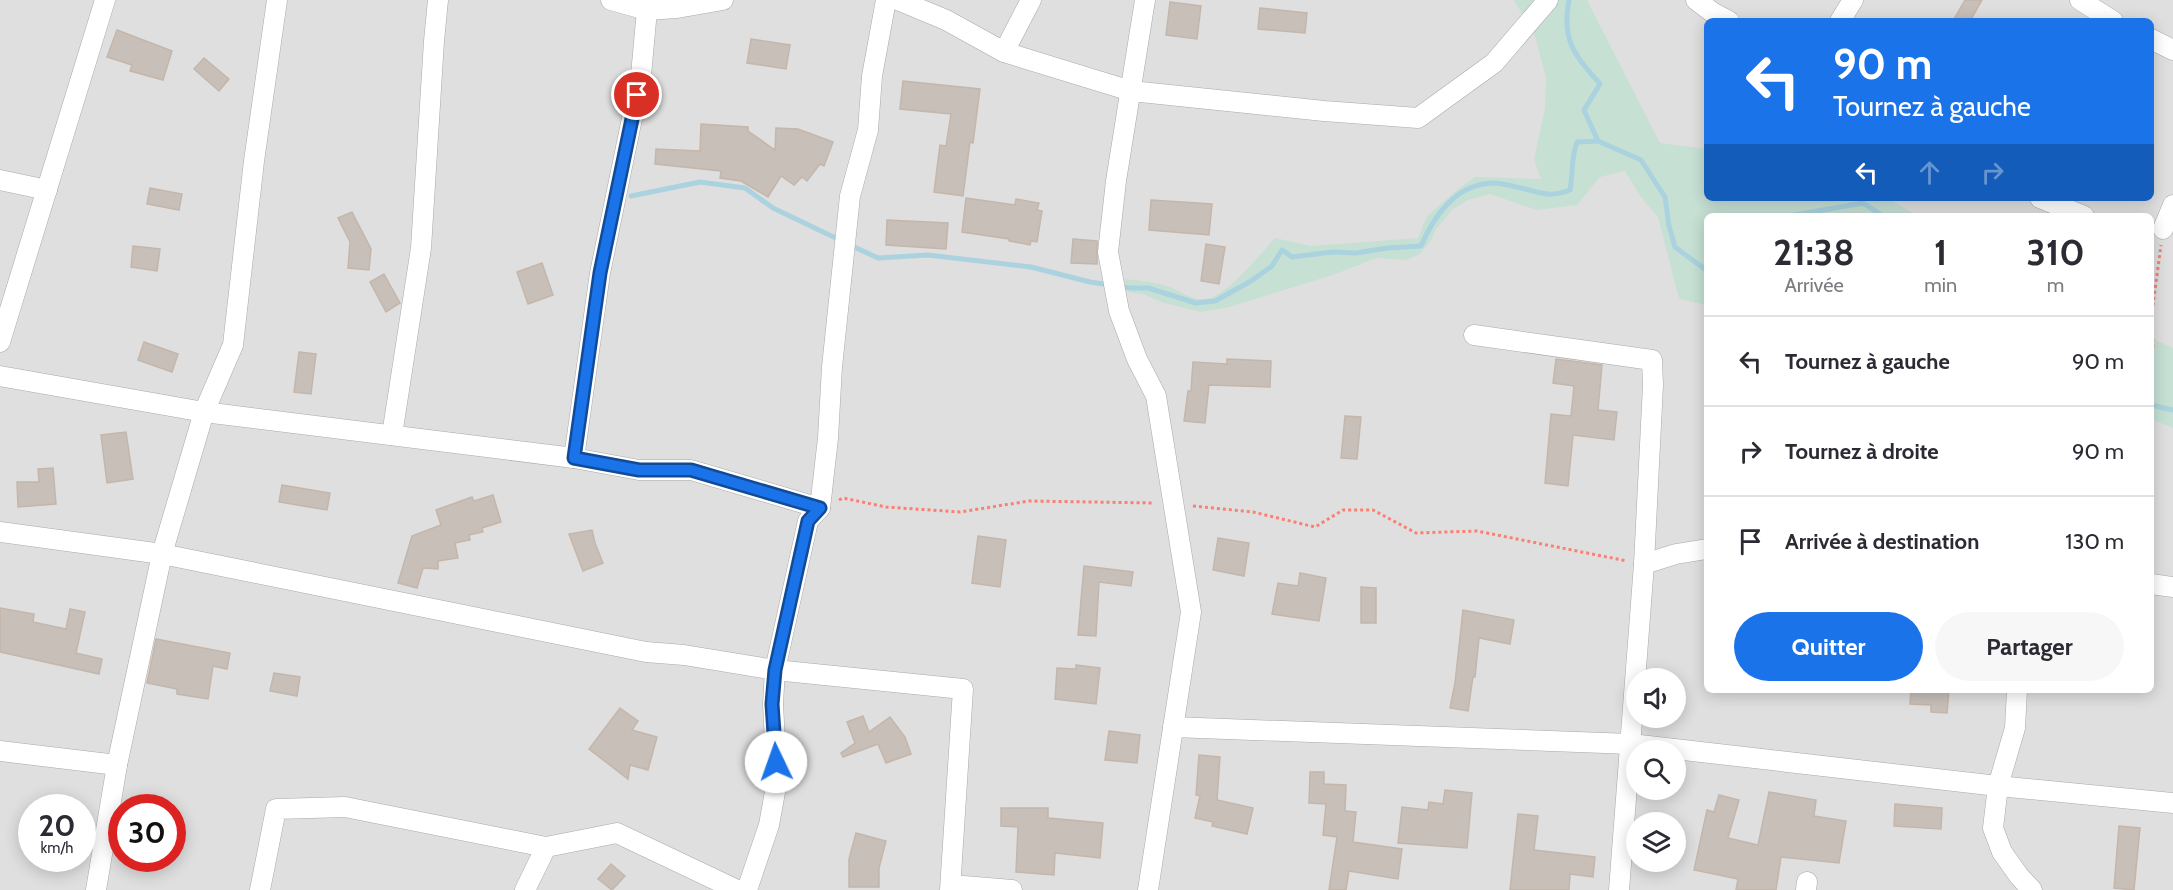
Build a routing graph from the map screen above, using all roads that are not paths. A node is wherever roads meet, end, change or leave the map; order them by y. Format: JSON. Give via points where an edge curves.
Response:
{"nodes":[{"id":1,"x":105,"y":0,"type":"edge"},
{"id":2,"x":277,"y":0,"type":"edge"},
{"id":3,"x":438,"y":0,"type":"edge"},
{"id":4,"x":611,"y":0,"type":"edge"},
{"id":5,"x":723,"y":0,"type":"edge"},
{"id":6,"x":886,"y":0,"type":"edge"},
{"id":7,"x":898,"y":0,"type":"edge"},
{"id":8,"x":1031,"y":0,"type":"edge"},
{"id":9,"x":1145,"y":0,"type":"edge"},
{"id":10,"x":1548,"y":0,"type":"edge"},
{"id":11,"x":1696,"y":0,"type":"edge"},
{"id":12,"x":1853,"y":0,"type":"edge"},
{"id":13,"x":2080,"y":0,"type":"edge"},
{"id":14,"x":647,"y":10,"type":"junction"},
{"id":15,"x":1723,"y":18,"type":"edge"},
{"id":16,"x":1842,"y":18,"type":"edge"},
{"id":17,"x":2109,"y":18,"type":"edge"},
{"id":18,"x":2154,"y":40,"type":"edge"},
{"id":19,"x":2173,"y":50,"type":"edge"},
{"id":20,"x":1004,"y":52,"type":"junction"},
{"id":21,"x":1131,"y":91,"type":"junction"},
{"id":22,"x":0,"y":180,"type":"edge"},
{"id":23,"x":47,"y":190,"type":"junction"},
{"id":24,"x":2047,"y":201,"type":"edge"},
{"id":25,"x":2173,"y":205,"type":"edge"},
{"id":26,"x":2077,"y":213,"type":"edge"},
{"id":27,"x":2162,"y":231,"type":"edge"},
{"id":28,"x":1474,"y":335,"type":"dead end"},
{"id":29,"x":0,"y":342,"type":"edge"},
{"id":30,"x":0,"y":376,"type":"edge"},
{"id":31,"x":204,"y":412,"type":"junction"},
{"id":32,"x":392,"y":435,"type":"junction"},
{"id":33,"x":574,"y":458,"type":"junction"},
{"id":34,"x":820,"y":508,"type":"junction"},
{"id":35,"x":0,"y":532,"type":"edge"},
{"id":36,"x":1704,"y":549,"type":"edge"},
{"id":37,"x":162,"y":554,"type":"junction"},
{"id":38,"x":1644,"y":564,"type":"junction"},
{"id":39,"x":2154,"y":584,"type":"edge"},
{"id":40,"x":2173,"y":587,"type":"edge"},
{"id":41,"x":775,"y":670,"type":"junction"},
{"id":42,"x":2017,"y":693,"type":"edge"},
{"id":43,"x":1173,"y":727,"type":"junction"},
{"id":44,"x":1631,"y":740,"type":"edge"},
{"id":45,"x":1626,"y":744,"type":"edge"},
{"id":46,"x":1686,"y":750,"type":"edge"},
{"id":47,"x":0,"y":751,"type":"edge"},
{"id":48,"x":117,"y":765,"type":"junction"},
{"id":49,"x":1998,"y":786,"type":"junction"},
{"id":50,"x":1626,"y":800,"type":"edge"},
{"id":51,"x":2173,"y":803,"type":"edge"},
{"id":52,"x":546,"y":848,"type":"junction"},
{"id":53,"x":951,"y":887,"type":"edge"},
{"id":54,"x":96,"y":890,"type":"edge"},
{"id":55,"x":260,"y":890,"type":"edge"},
{"id":56,"x":525,"y":890,"type":"edge"},
{"id":57,"x":737,"y":890,"type":"edge"},
{"id":58,"x":747,"y":890,"type":"edge"},
{"id":59,"x":1012,"y":890,"type":"edge"},
{"id":60,"x":1148,"y":890,"type":"edge"},
{"id":61,"x":1619,"y":890,"type":"edge"},
{"id":62,"x":2032,"y":890,"type":"edge"}],
"edges":[{"from":1,"to":23,"type":"street"},
{"from":2,"to":31,"type":"street","via":[[233,345]]},
{"from":3,"to":32,"type":"street","via":[[421,248]]},
{"from":4,"to":14,"type":"street"},
{"from":5,"to":14,"type":"street"},
{"from":6,"to":34,"type":"street","via":[[872,76],[868,130],[850,196]]},
{"from":7,"to":20,"type":"street","via":[[946,20]]},
{"from":8,"to":20,"type":"street"},
{"from":9,"to":21,"type":"street"},
{"from":10,"to":21,"type":"street","via":[[1494,63],[1418,118]]},
{"from":11,"to":15,"type":"street"},
{"from":12,"to":16,"type":"street"},
{"from":13,"to":17,"type":"street"},
{"from":14,"to":33,"type":"street","via":[[641,75],[600,273]]},
{"from":18,"to":19,"type":"street"},
{"from":20,"to":21,"type":"street"},
{"from":21,"to":43,"type":"street","via":[[1108,252],[1119,311],[1156,396],[1191,612]]},
{"from":22,"to":23,"type":"street"},
{"from":23,"to":29,"type":"street"},
{"from":24,"to":26,"type":"street"},
{"from":25,"to":27,"type":"street"},
{"from":28,"to":38,"type":"street","via":[[1652,360]]},
{"from":30,"to":31,"type":"street"},
{"from":31,"to":32,"type":"street"},
{"from":31,"to":37,"type":"street"},
{"from":32,"to":33,"type":"street"},
{"from":33,"to":34,"type":"street","via":[[639,470],[691,470]]},
{"from":34,"to":41,"type":"street","via":[[808,521]]},
{"from":35,"to":37,"type":"street"},
{"from":36,"to":38,"type":"street"},
{"from":37,"to":41,"type":"street","via":[[646,652]]},
{"from":37,"to":48,"type":"street"},
{"from":38,"to":44,"type":"street"},
{"from":39,"to":40,"type":"street"},
{"from":41,"to":53,"type":"street","via":[[963,689]]},
{"from":41,"to":58,"type":"street","via":[[772,704],[777,781],[769,825]]},
{"from":42,"to":49,"type":"street","via":[[2015,728]]},
{"from":43,"to":45,"type":"street"},
{"from":43,"to":60,"type":"street"},
{"from":46,"to":49,"type":"street"},
{"from":47,"to":48,"type":"street"},
{"from":48,"to":54,"type":"street"},
{"from":49,"to":51,"type":"street"},
{"from":49,"to":62,"type":"street","via":[[1993,828],[2002,852]]},
{"from":50,"to":61,"type":"street"},
{"from":52,"to":55,"type":"street","via":[[345,807],[276,809]]},
{"from":52,"to":56,"type":"street"},
{"from":52,"to":57,"type":"street","via":[[617,833]]},
{"from":53,"to":59,"type":"street"}]}
